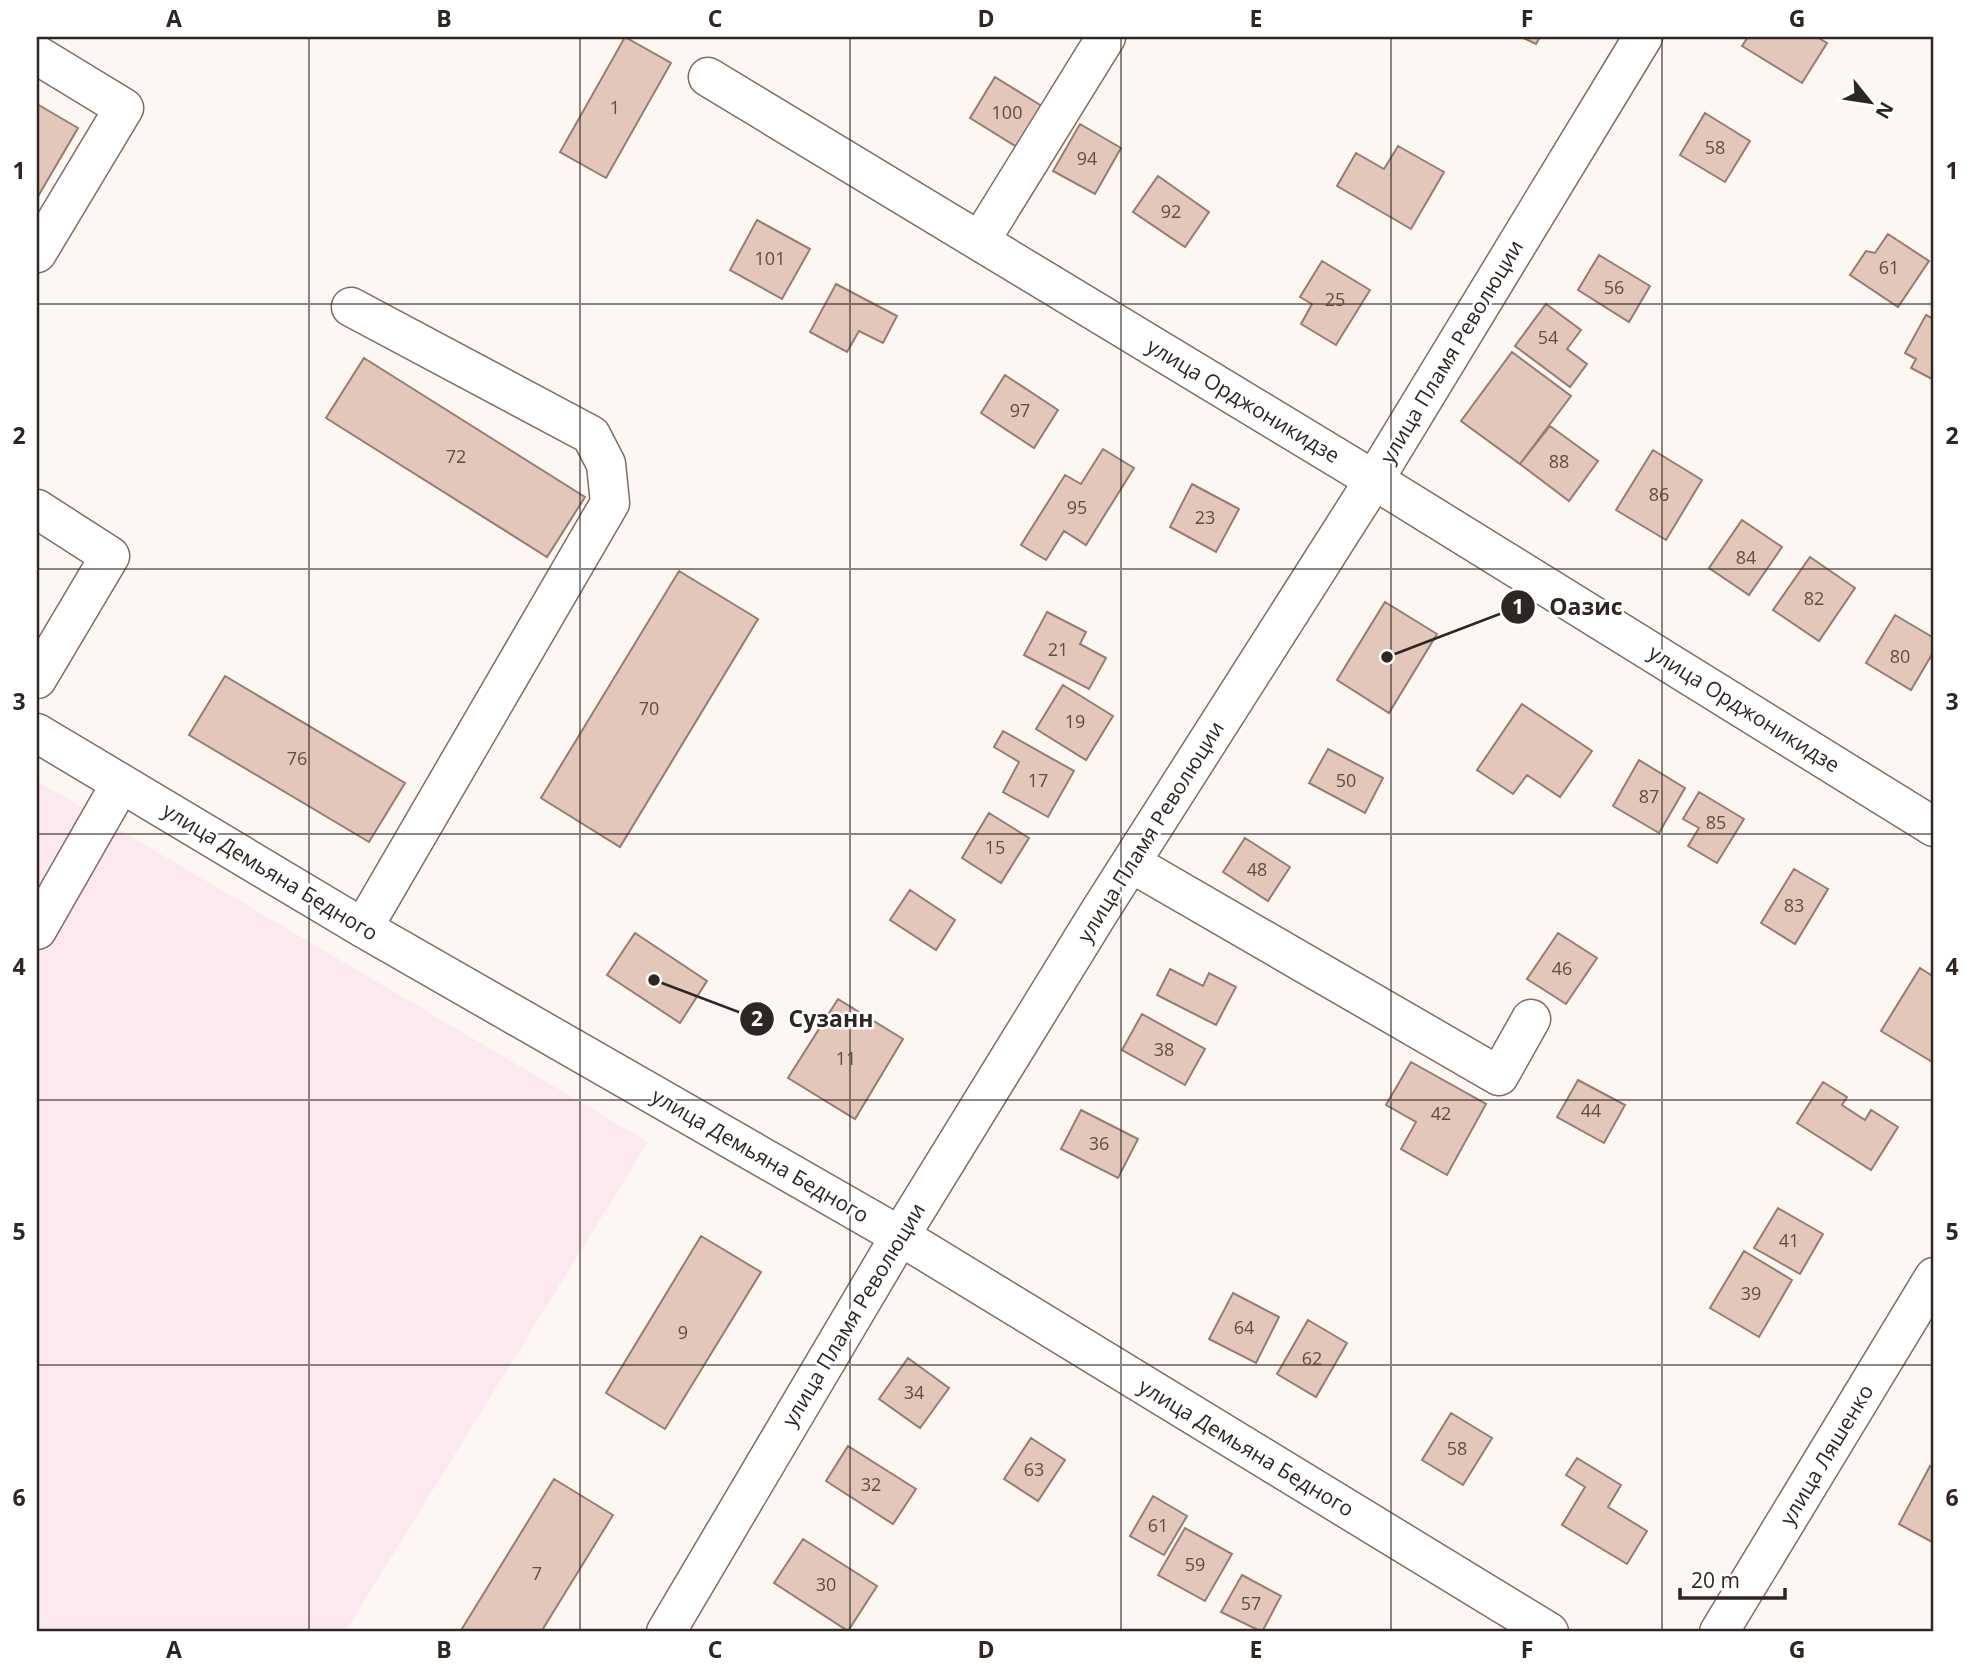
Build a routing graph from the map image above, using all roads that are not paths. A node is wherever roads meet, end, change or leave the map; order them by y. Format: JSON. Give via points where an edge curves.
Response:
{"nodes":[{"id":1,"x":1106,"y":37,"type":"edge"},
{"id":2,"x":1643,"y":37,"type":"edge"},
{"id":3,"x":37,"y":55,"type":"edge"},
{"id":4,"x":708,"y":77,"type":"dead end"},
{"id":5,"x":980,"y":241,"type":"junction"},
{"id":6,"x":37,"y":253,"type":"edge"},
{"id":7,"x":351,"y":307,"type":"dead end"},
{"id":8,"x":1374,"y":480,"type":"junction"},
{"id":9,"x":37,"y":509,"type":"edge"},
{"id":10,"x":37,"y":679,"type":"edge"},
{"id":11,"x":37,"y":733,"type":"edge"},
{"id":12,"x":121,"y":783,"type":"junction"},
{"id":13,"x":1934,"y":827,"type":"edge"},
{"id":14,"x":1131,"y":863,"type":"junction"},
{"id":15,"x":363,"y":928,"type":"junction"},
{"id":16,"x":37,"y":930,"type":"edge"},
{"id":17,"x":1531,"y":1019,"type":"dead end"},
{"id":18,"x":900,"y":1236,"type":"junction"},
{"id":19,"x":1934,"y":1277,"type":"edge"},
{"id":20,"x":666,"y":1632,"type":"edge"},
{"id":21,"x":1549,"y":1632,"type":"edge"},
{"id":22,"x":1719,"y":1632,"type":"edge"}],
"edges":[{"from":1,"to":5,"type":"street"},
{"from":2,"to":8,"type":"street","name":"улица Пламя Революции"},
{"from":3,"to":6,"type":"street","via":[[124,108]]},
{"from":4,"to":5,"type":"street","name":"улица Орджоникидзе"},
{"from":5,"to":8,"type":"street","name":"улица Орджоникидзе"},
{"from":7,"to":15,"type":"street","via":[[591,435],[606,464],[610,503]]},
{"from":8,"to":13,"type":"street","name":"улица Орджоникидзе"},
{"from":8,"to":14,"type":"street","name":"улица Пламя Революции"},
{"from":9,"to":10,"type":"street","via":[[110,556]]},
{"from":11,"to":12,"type":"street","name":"улица Демьяна Бедного"},
{"from":12,"to":15,"type":"street","name":"улица Демьяна Бедного"},
{"from":12,"to":16,"type":"street"},
{"from":14,"to":17,"type":"street","via":[[1499,1076]]},
{"from":14,"to":18,"type":"street","name":"улица Пламя Революции"},
{"from":15,"to":18,"type":"street","name":"улица Демьяна Бедного"},
{"from":18,"to":20,"type":"street","name":"улица Пламя Революции"},
{"from":18,"to":21,"type":"street","name":"улица Демьяна Бедного"},
{"from":19,"to":22,"type":"street","name":"улица Ляшенко"}]}
